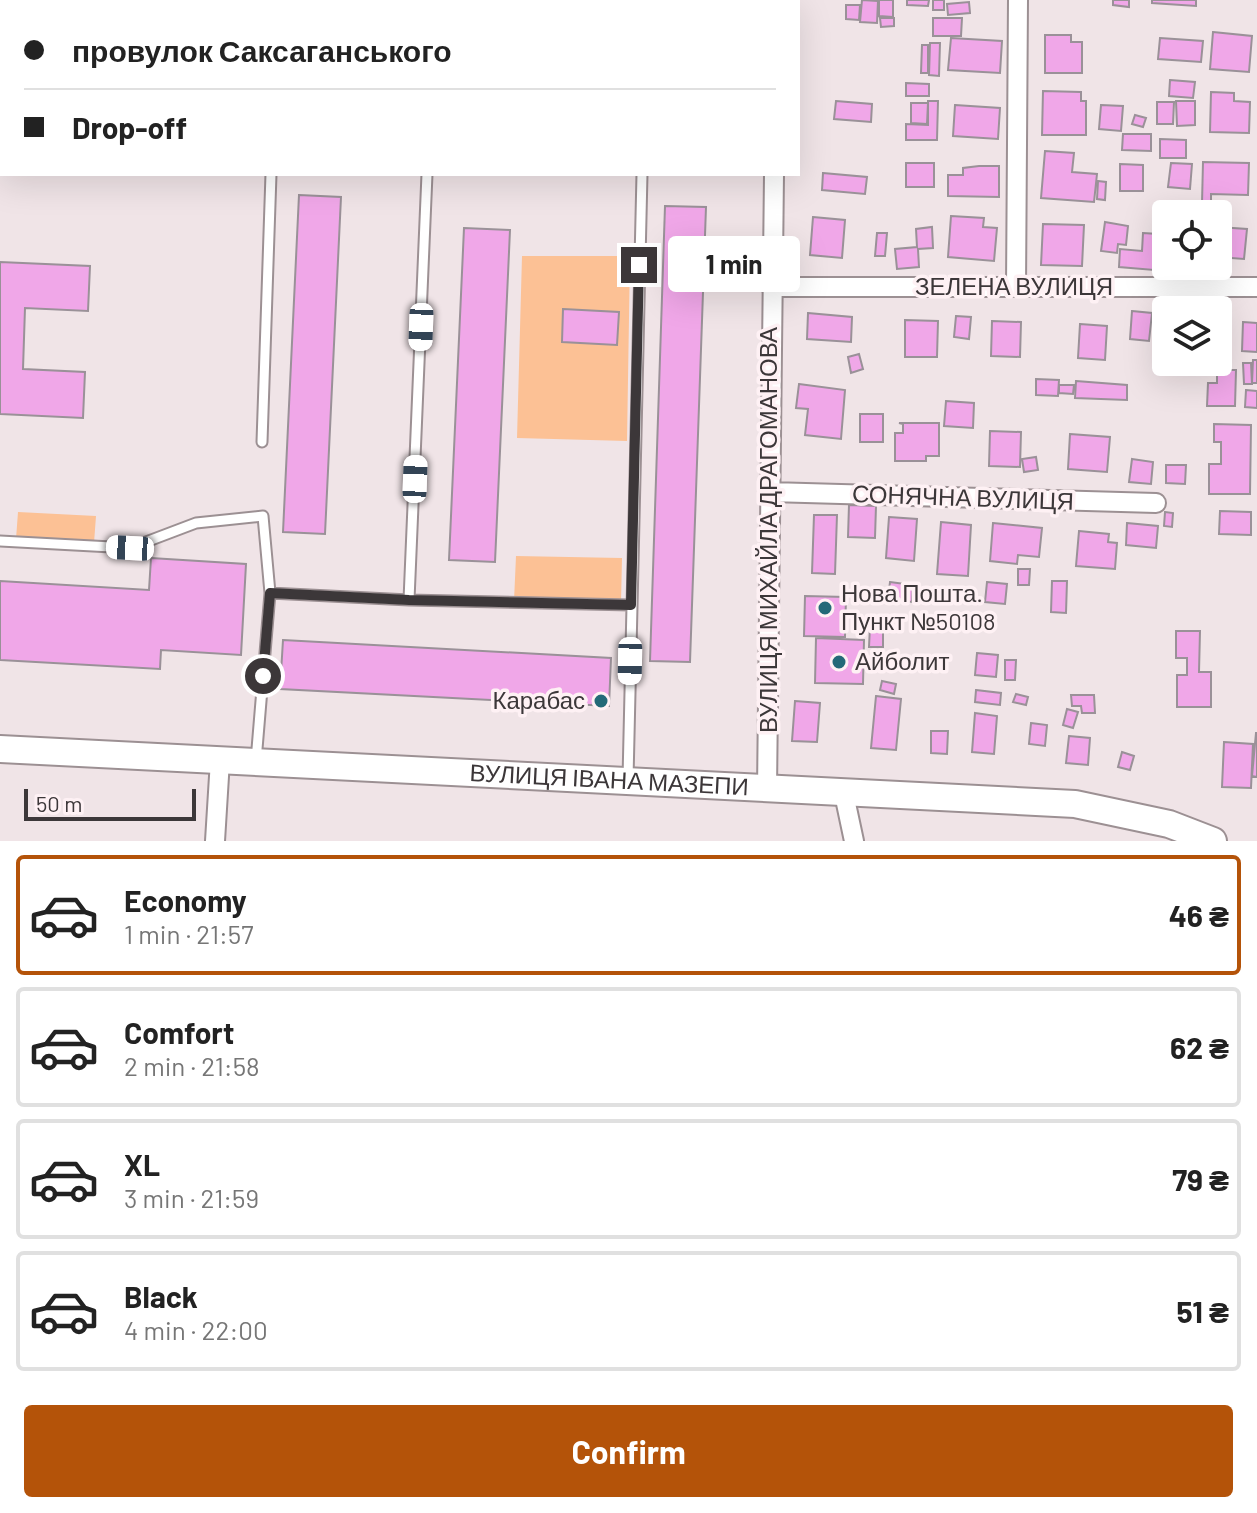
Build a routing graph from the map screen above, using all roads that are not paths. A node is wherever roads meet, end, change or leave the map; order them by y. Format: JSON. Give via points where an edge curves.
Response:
{"nodes":[{"id":1,"x":1018,"y":0,"type":"edge"},
{"id":2,"x":271,"y":176,"type":"edge"},
{"id":3,"x":427,"y":176,"type":"edge"},
{"id":4,"x":642,"y":176,"type":"edge"},
{"id":5,"x":774,"y":176,"type":"edge"},
{"id":6,"x":771,"y":287,"type":"junction"},
{"id":7,"x":1016,"y":287,"type":"junction"},
{"id":8,"x":1257,"y":287,"type":"edge"},
{"id":9,"x":262,"y":442,"type":"dead end"},
{"id":10,"x":770,"y":492,"type":"junction"},
{"id":11,"x":1156,"y":503,"type":"dead end"},
{"id":12,"x":0,"y":541,"type":"edge"},
{"id":13,"x":270,"y":593,"type":"junction"},
{"id":14,"x":409,"y":600,"type":"junction"},
{"id":15,"x":631,"y":605,"type":"junction"},
{"id":16,"x":0,"y":749,"type":"edge"},
{"id":17,"x":220,"y":760,"type":"junction"},
{"id":18,"x":256,"y":762,"type":"junction"},
{"id":19,"x":628,"y":782,"type":"junction"},
{"id":20,"x":767,"y":790,"type":"junction"},
{"id":21,"x":844,"y":794,"type":"junction"},
{"id":22,"x":215,"y":841,"type":"edge"},
{"id":23,"x":854,"y":841,"type":"edge"},
{"id":24,"x":1213,"y":841,"type":"edge"}],
"edges":[{"from":1,"to":7,"type":"street"},
{"from":2,"to":9,"type":"lane"},
{"from":3,"to":14,"type":"lane"},
{"from":4,"to":15,"type":"lane"},
{"from":5,"to":6,"type":"street","name":"ВУЛИЦЯ МИХАЙЛА ДРАГОМАНОВА"},
{"from":6,"to":7,"type":"street","name":"ЗЕЛЕНА ВУЛИЦЯ"},
{"from":6,"to":10,"type":"street","name":"ВУЛИЦЯ МИХАЙЛА ДРАГОМАНОВА"},
{"from":7,"to":8,"type":"street","name":"ЗЕЛЕНА ВУЛИЦЯ"},
{"from":10,"to":11,"type":"street","name":"СОНЯЧНА ВУЛИЦЯ"},
{"from":10,"to":20,"type":"street","name":"ВУЛИЦЯ МИХАЙЛА ДРАГОМАНОВА"},
{"from":12,"to":13,"type":"lane","via":[[130,548],[196,523],[263,516]]},
{"from":13,"to":14,"type":"lane"},
{"from":13,"to":18,"type":"lane"},
{"from":14,"to":15,"type":"lane"},
{"from":15,"to":19,"type":"lane"},
{"from":16,"to":17,"type":"main road","name":"ВУЛИЦЯ ІВАНА МАЗЕПИ"},
{"from":17,"to":18,"type":"main road","name":"ВУЛИЦЯ ІВАНА МАЗЕПИ"},
{"from":17,"to":22,"type":"street"},
{"from":18,"to":19,"type":"main road","name":"ВУЛИЦЯ ІВАНА МАЗЕПИ"},
{"from":19,"to":20,"type":"main road","name":"ВУЛИЦЯ ІВАНА МАЗЕПИ"},
{"from":20,"to":21,"type":"main road","name":"ВУЛИЦЯ ІВАНА МАЗЕПИ"},
{"from":21,"to":23,"type":"street"},
{"from":21,"to":24,"type":"main road","name":"ВУЛИЦЯ ІВАНА МАЗЕПИ","via":[[1075,804],[1169,824]]}]}
